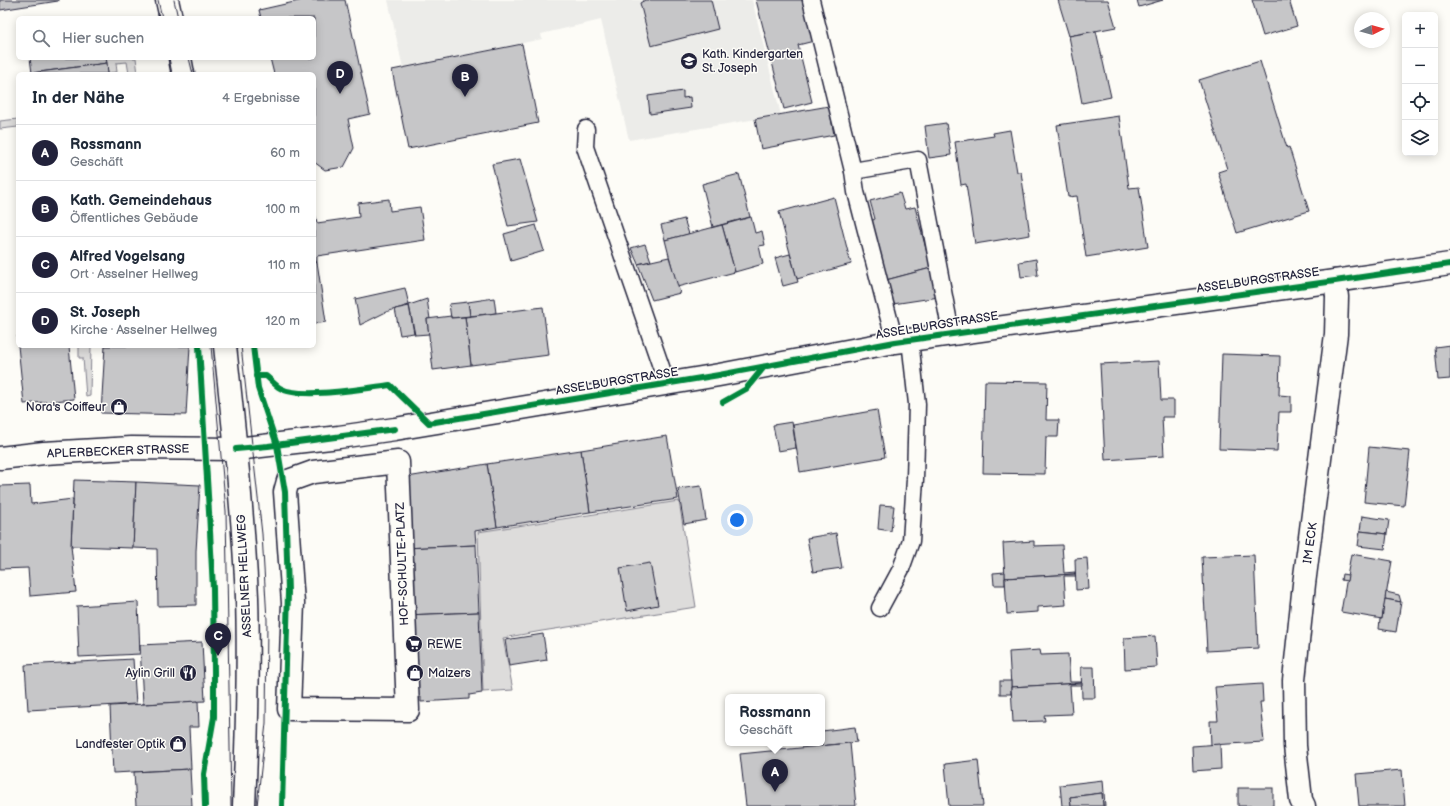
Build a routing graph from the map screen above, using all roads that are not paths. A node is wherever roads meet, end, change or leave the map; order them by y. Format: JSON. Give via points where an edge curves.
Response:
{"nodes":[{"id":1,"x":167,"y":0,"type":"edge"},
{"id":2,"x":810,"y":0,"type":"edge"},
{"id":3,"x":171,"y":16,"type":"edge"},
{"id":4,"x":180,"y":60,"type":"edge"},
{"id":5,"x":183,"y":72,"type":"edge"},
{"id":6,"x":586,"y":129,"type":"dead end"},
{"id":7,"x":853,"y":171,"type":"junction"},
{"id":8,"x":1450,"y":264,"type":"edge"},
{"id":9,"x":1335,"y":281,"type":"junction"},
{"id":10,"x":951,"y":333,"type":"junction"},
{"id":11,"x":902,"y":340,"type":"junction"},
{"id":12,"x":226,"y":348,"type":"edge"},
{"id":13,"x":667,"y":384,"type":"junction"},
{"id":14,"x":236,"y":449,"type":"junction"},
{"id":15,"x":0,"y":458,"type":"edge"},
{"id":16,"x":398,"y":462,"type":"joint"},
{"id":17,"x":880,"y":608,"type":"dead end"},
{"id":18,"x":244,"y":806,"type":"edge"},
{"id":19,"x":1304,"y":806,"type":"edge"}],
"edges":[{"from":1,"to":3,"type":"street"},
{"from":2,"to":7,"type":"lane"},
{"from":4,"to":5,"type":"street"},
{"from":6,"to":13,"type":"lane","via":[[585,147]]},
{"from":7,"to":10,"type":"lane","via":[[918,160]]},
{"from":7,"to":11,"type":"lane","via":[[856,192]]},
{"from":8,"to":9,"type":"street","name":"ASSELBURGSTRASSE"},
{"from":9,"to":10,"type":"street","name":"ASSELBURGSTRASSE"},
{"from":9,"to":19,"type":"street","name":"IM ECK","via":[[1336,334],[1294,680],[1296,746],[1301,800]]},
{"from":10,"to":11,"type":"street","name":"ASSELBURGSTRASSE"},
{"from":11,"to":13,"type":"street","name":"ASSELBURGSTRASSE"},
{"from":11,"to":17,"type":"lane","via":[[917,404],[911,542],[901,569]]},
{"from":12,"to":14,"type":"street","name":"ASSELNER HELLWEG"},
{"from":13,"to":14,"type":"street","name":"ASSELBURGSTRASSE","via":[[395,429]]},
{"from":14,"to":15,"type":"street","name":"APLERBECKER STRASSE","via":[[131,448]]},
{"from":14,"to":18,"type":"street","name":"ASSELNER HELLWEG","via":[[247,598],[248,731]]},
{"from":16,"to":16,"type":"street","name":"HOF-SCHULTE-PLATZ","via":[[313,472],[288,481],[285,492],[293,603],[289,709],[408,710]]}]}
